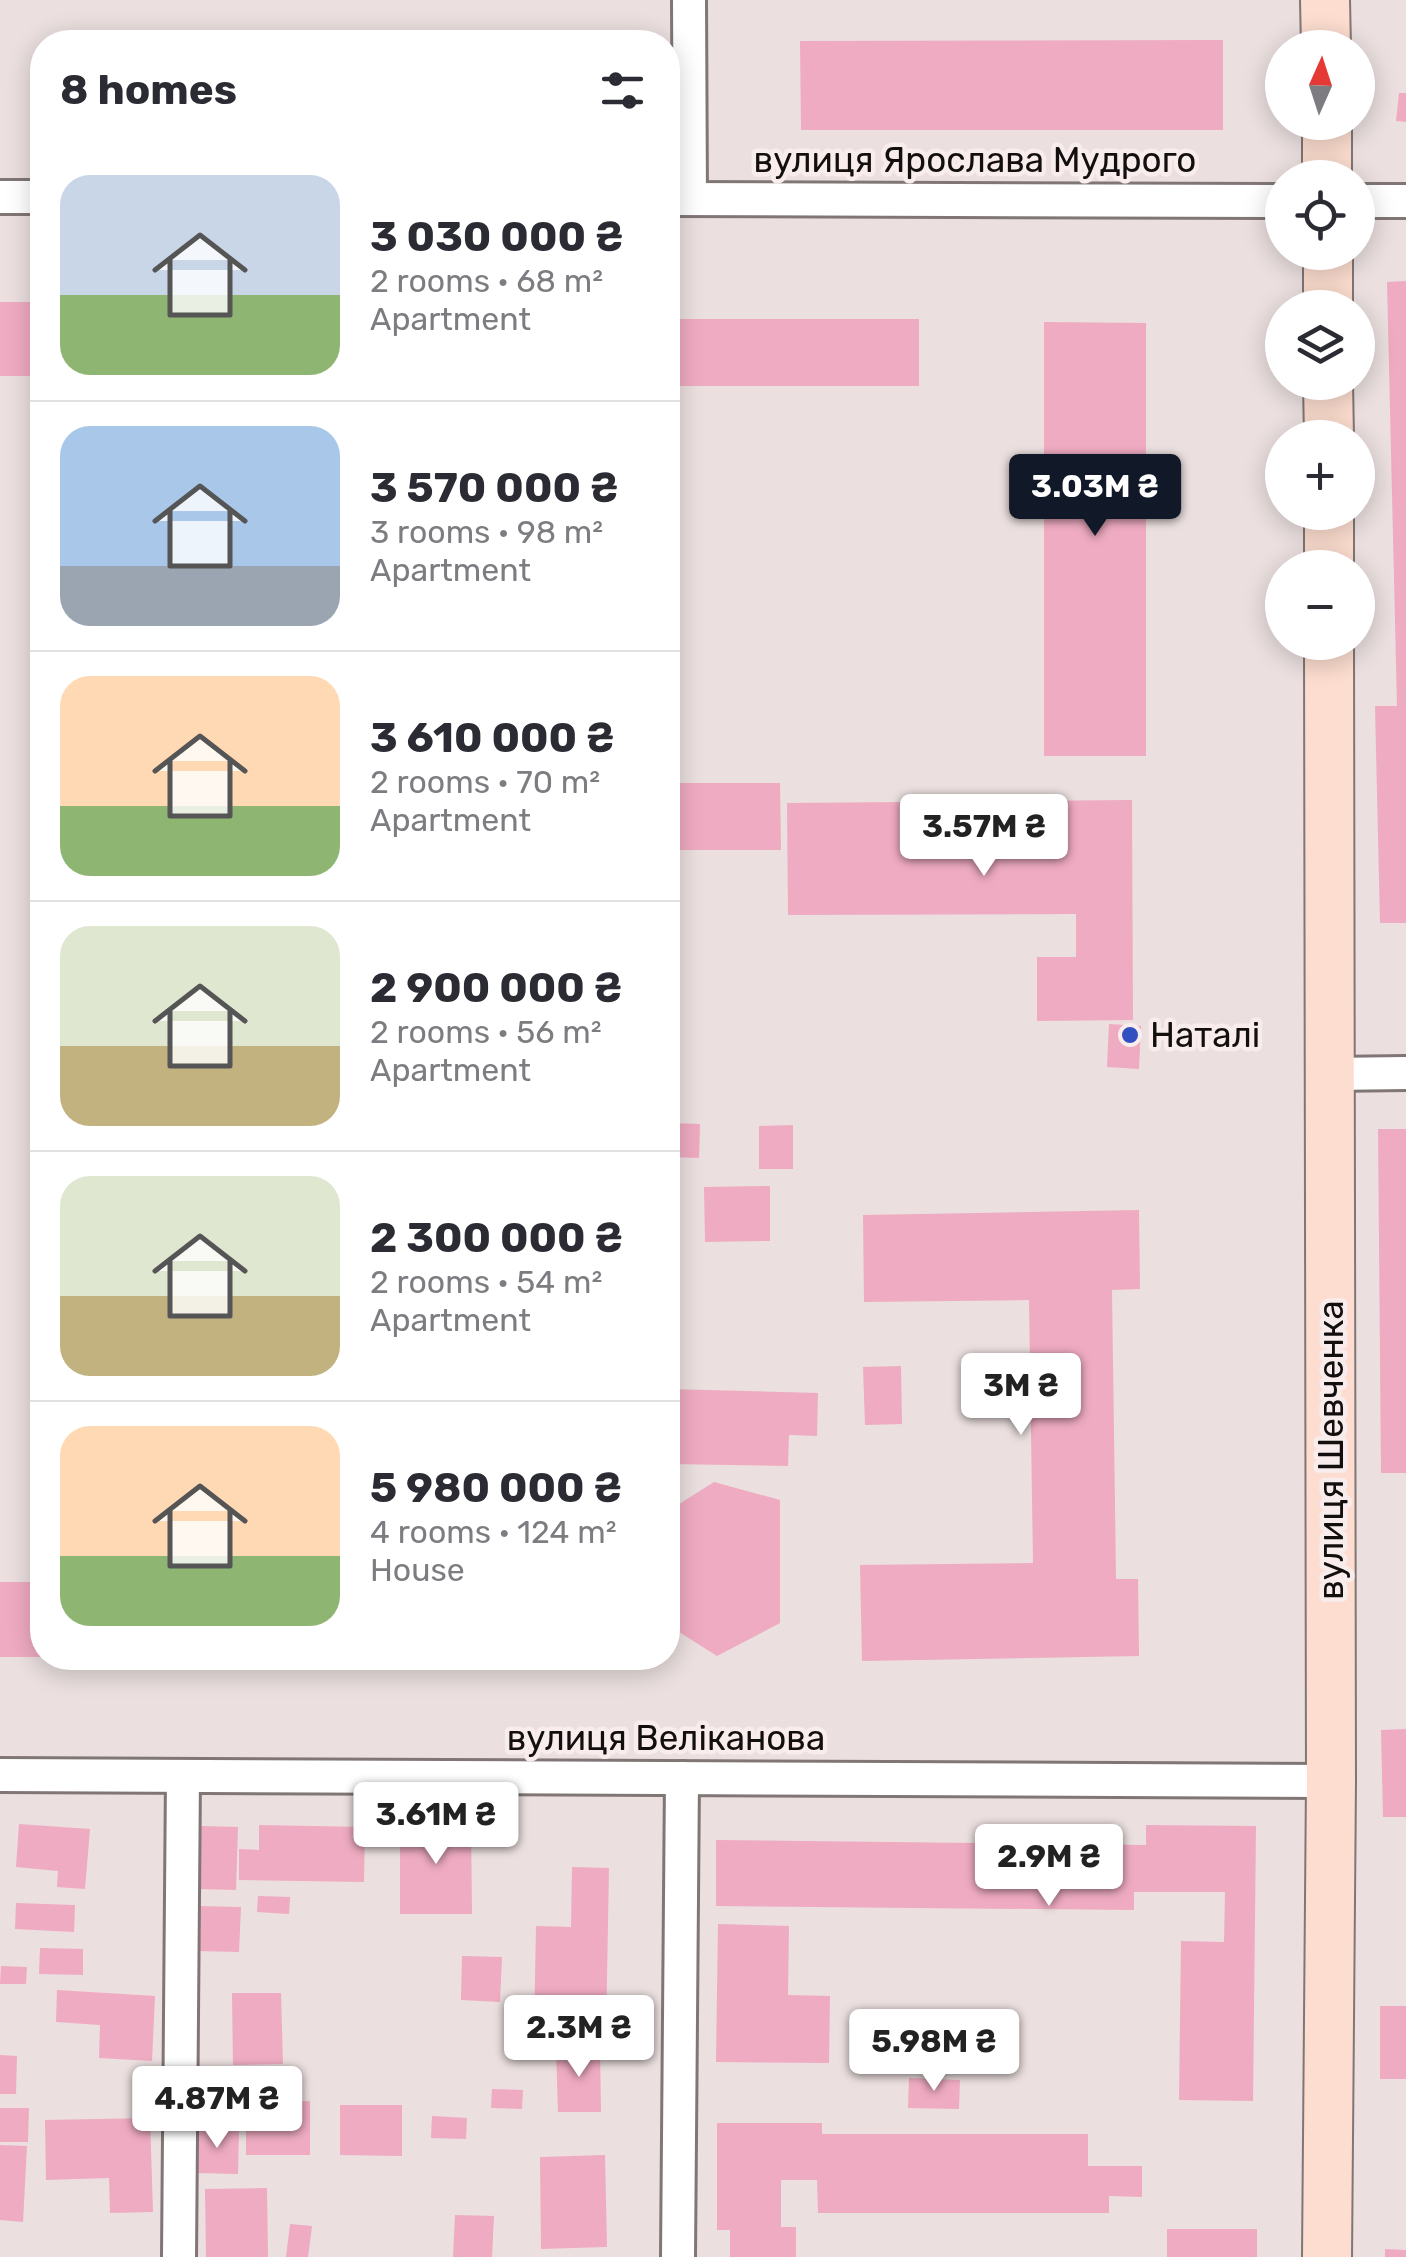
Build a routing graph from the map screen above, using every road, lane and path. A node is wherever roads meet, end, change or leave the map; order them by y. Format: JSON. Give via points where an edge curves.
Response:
{"nodes":[{"id":1,"x":689,"y":0,"type":"edge"},
{"id":2,"x":1325,"y":0,"type":"edge"},
{"id":3,"x":1326,"y":30,"type":"edge"},
{"id":4,"x":680,"y":179,"type":"edge"},
{"id":5,"x":0,"y":196,"type":"edge"},
{"id":6,"x":30,"y":197,"type":"edge"},
{"id":7,"x":680,"y":199,"type":"edge"},
{"id":8,"x":1265,"y":201,"type":"edge"},
{"id":9,"x":1375,"y":201,"type":"edge"},
{"id":10,"x":1406,"y":201,"type":"edge"},
{"id":11,"x":1330,"y":660,"type":"edge"},
{"id":12,"x":1406,"y":1073,"type":"edge"},
{"id":13,"x":1331,"y":1074,"type":"junction"},
{"id":14,"x":0,"y":1774,"type":"edge"},
{"id":15,"x":184,"y":1776,"type":"junction"},
{"id":16,"x":682,"y":1778,"type":"junction"},
{"id":17,"x":1331,"y":1781,"type":"junction"},
{"id":18,"x":180,"y":2257,"type":"edge"},
{"id":19,"x":678,"y":2257,"type":"edge"},
{"id":20,"x":1326,"y":2257,"type":"edge"}],
"edges":[{"from":1,"to":4,"type":"street"},
{"from":2,"to":3,"type":"street"},
{"from":5,"to":6,"type":"street"},
{"from":7,"to":8,"type":"street","name":"вулиця Ярослава Мудрого"},
{"from":9,"to":10,"type":"street"},
{"from":11,"to":13,"type":"street","name":"вулиця Шевченка"},
{"from":12,"to":13,"type":"street"},
{"from":13,"to":17,"type":"street","name":"вулиця Шевченка"},
{"from":14,"to":15,"type":"street","name":"вулиця Веліканова"},
{"from":15,"to":16,"type":"street","name":"вулиця Веліканова"},
{"from":15,"to":18,"type":"street"},
{"from":16,"to":17,"type":"street","name":"вулиця Веліканова"},
{"from":16,"to":19,"type":"street"},
{"from":17,"to":20,"type":"street","name":"вулиця Шевченка"}]}
